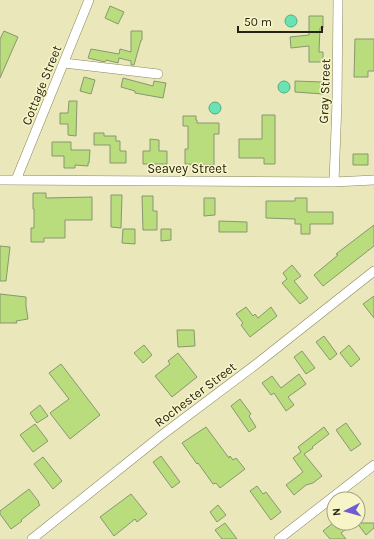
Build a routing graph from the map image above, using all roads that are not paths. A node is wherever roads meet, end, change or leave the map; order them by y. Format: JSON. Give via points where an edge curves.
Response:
{"nodes":[{"id":1,"x":89,"y":0,"type":"edge"},
{"id":2,"x":338,"y":0,"type":"edge"},
{"id":3,"x":64,"y":63,"type":"junction"},
{"id":4,"x":158,"y":74,"type":"dead end"},
{"id":5,"x":0,"y":180,"type":"edge"},
{"id":6,"x":16,"y":180,"type":"junction"},
{"id":7,"x":374,"y":180,"type":"edge"},
{"id":8,"x":334,"y":182,"type":"junction"},
{"id":9,"x":374,"y":271,"type":"edge"},
{"id":10,"x":374,"y":465,"type":"edge"},
{"id":11,"x":32,"y":539,"type":"edge"},
{"id":12,"x":279,"y":539,"type":"edge"}],
"edges":[{"from":1,"to":3,"type":"street","name":"Cottage Street"},
{"from":2,"to":8,"type":"street","name":"Gray Street"},
{"from":3,"to":4,"type":"street"},
{"from":3,"to":6,"type":"street","name":"Cottage Street"},
{"from":5,"to":6,"type":"street","name":"Seavey Street"},
{"from":6,"to":8,"type":"street","name":"Seavey Street"},
{"from":7,"to":8,"type":"street","name":"Seavey Street"},
{"from":9,"to":11,"type":"street","name":"Rochester Street"},
{"from":10,"to":12,"type":"street"}]}
